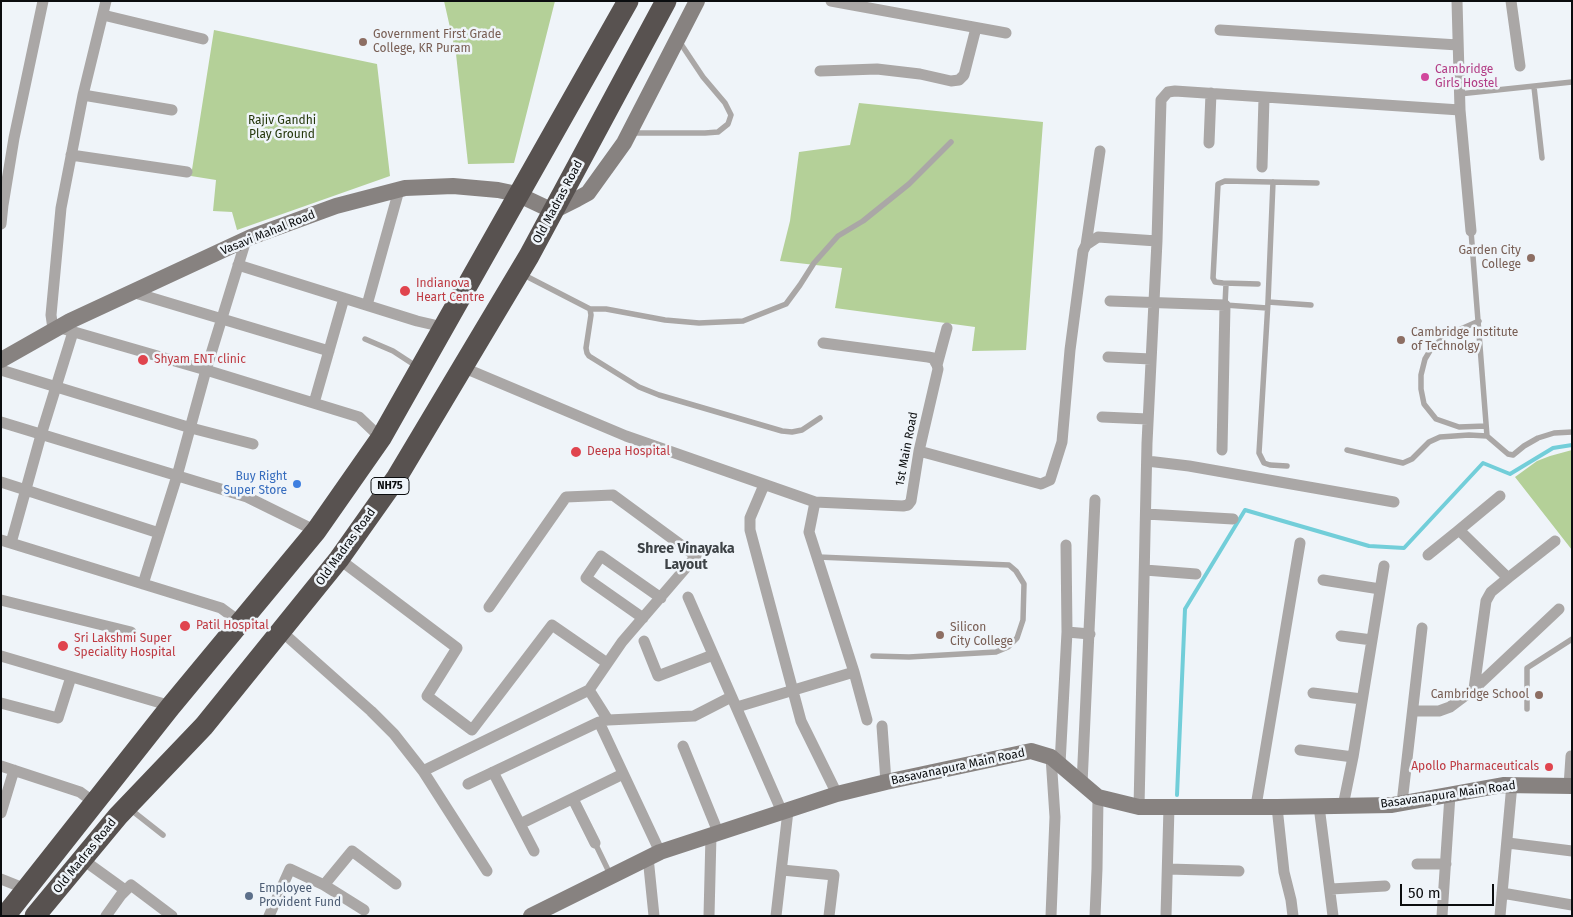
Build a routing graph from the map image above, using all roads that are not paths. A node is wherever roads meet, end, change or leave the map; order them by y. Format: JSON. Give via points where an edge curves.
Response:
{"nodes":[{"id":1,"x":43,"y":1,"type":"edge"},
{"id":2,"x":106,"y":1,"type":"edge"},
{"id":3,"x":628,"y":1,"type":"edge"},
{"id":4,"x":666,"y":1,"type":"edge"},
{"id":5,"x":697,"y":1,"type":"edge"},
{"id":6,"x":831,"y":1,"type":"edge"},
{"id":7,"x":1457,"y":1,"type":"edge"},
{"id":8,"x":1511,"y":1,"type":"edge"},
{"id":9,"x":103,"y":15,"type":"junction"},
{"id":10,"x":976,"y":28,"type":"junction"},
{"id":11,"x":1220,"y":30,"type":"dead end"},
{"id":12,"x":1006,"y":33,"type":"dead end"},
{"id":13,"x":203,"y":40,"type":"dead end"},
{"id":14,"x":678,"y":40,"type":"junction"},
{"id":15,"x":1458,"y":46,"type":"junction"},
{"id":16,"x":1520,"y":66,"type":"dead end"},
{"id":17,"x":820,"y":71,"type":"dead end"},
{"id":18,"x":1572,"y":82,"type":"edge"},
{"id":19,"x":1534,"y":87,"type":"junction"},
{"id":20,"x":1211,"y":93,"type":"junction"},
{"id":21,"x":1459,"y":94,"type":"junction"},
{"id":22,"x":83,"y":95,"type":"junction"},
{"id":23,"x":1264,"y":98,"type":"junction"},
{"id":24,"x":172,"y":110,"type":"dead end"},
{"id":25,"x":1460,"y":110,"type":"junction"},
{"id":26,"x":629,"y":134,"type":"junction"},
{"id":27,"x":951,"y":142,"type":"dead end"},
{"id":28,"x":1209,"y":144,"type":"dead end"},
{"id":29,"x":1100,"y":151,"type":"dead end"},
{"id":30,"x":71,"y":155,"type":"junction"},
{"id":31,"x":1542,"y":158,"type":"dead end"},
{"id":32,"x":1262,"y":167,"type":"dead end"},
{"id":33,"x":187,"y":172,"type":"dead end"},
{"id":34,"x":1272,"y":182,"type":"junction"},
{"id":35,"x":1317,"y":184,"type":"dead end"},
{"id":36,"x":399,"y":190,"type":"junction"},
{"id":37,"x":517,"y":194,"type":"junction"},
{"id":38,"x":553,"y":211,"type":"junction"},
{"id":39,"x":1,"y":224,"type":"edge"},
{"id":40,"x":1471,"y":231,"type":"joint"},
{"id":41,"x":246,"y":240,"type":"junction"},
{"id":42,"x":1157,"y":241,"type":"junction"},
{"id":43,"x":1086,"y":244,"type":"junction"},
{"id":44,"x":238,"y":265,"type":"junction"},
{"id":45,"x":519,"y":272,"type":"junction"},
{"id":46,"x":1226,"y":284,"type":"junction"},
{"id":47,"x":1258,"y":284,"type":"dead end"},
{"id":48,"x":132,"y":292,"type":"junction"},
{"id":49,"x":344,"y":298,"type":"junction"},
{"id":50,"x":1110,"y":301,"type":"dead end"},
{"id":51,"x":1154,"y":301,"type":"junction"},
{"id":52,"x":367,"y":305,"type":"junction"},
{"id":53,"x":1225,"y":305,"type":"junction"},
{"id":54,"x":1268,"y":305,"type":"junction"},
{"id":55,"x":1311,"y":305,"type":"dead end"},
{"id":56,"x":590,"y":309,"type":"junction"},
{"id":57,"x":222,"y":320,"type":"junction"},
{"id":58,"x":1479,"y":321,"type":"junction"},
{"id":59,"x":443,"y":327,"type":"junction"},
{"id":60,"x":55,"y":328,"type":"junction"},
{"id":61,"x":947,"y":328,"type":"dead end"},
{"id":62,"x":73,"y":332,"type":"junction"},
{"id":63,"x":365,"y":339,"type":"dead end"},
{"id":64,"x":823,"y":344,"type":"dead end"},
{"id":65,"x":329,"y":351,"type":"junction"},
{"id":66,"x":1108,"y":357,"type":"dead end"},
{"id":67,"x":1151,"y":359,"type":"junction"},
{"id":68,"x":1,"y":360,"type":"edge"},
{"id":69,"x":937,"y":365,"type":"junction"},
{"id":70,"x":462,"y":367,"type":"junction"},
{"id":71,"x":420,"y":369,"type":"junction"},
{"id":72,"x":1,"y":370,"type":"edge"},
{"id":73,"x":206,"y":370,"type":"junction"},
{"id":74,"x":57,"y":386,"type":"junction"},
{"id":75,"x":314,"y":403,"type":"junction"},
{"id":76,"x":1102,"y":416,"type":"dead end"},
{"id":77,"x":820,"y":418,"type":"dead end"},
{"id":78,"x":1148,"y":419,"type":"junction"},
{"id":79,"x":1,"y":422,"type":"edge"},
{"id":80,"x":1486,"y":426,"type":"junction"},
{"id":81,"x":191,"y":428,"type":"junction"},
{"id":82,"x":1572,"y":432,"type":"edge"},
{"id":83,"x":42,"y":435,"type":"junction"},
{"id":84,"x":1487,"y":436,"type":"junction"},
{"id":85,"x":381,"y":438,"type":"junction"},
{"id":86,"x":253,"y":444,"type":"dead end"},
{"id":87,"x":1222,"y":450,"type":"dead end"},
{"id":88,"x":1347,"y":450,"type":"dead end"},
{"id":89,"x":919,"y":451,"type":"junction"},
{"id":90,"x":1147,"y":461,"type":"junction"},
{"id":91,"x":1287,"y":466,"type":"dead end"},
{"id":92,"x":177,"y":476,"type":"junction"},
{"id":93,"x":1,"y":482,"type":"edge"},
{"id":94,"x":764,"y":485,"type":"junction"},
{"id":95,"x":27,"y":489,"type":"junction"},
{"id":96,"x":1500,"y":496,"type":"dead end"},
{"id":97,"x":1095,"y":500,"type":"dead end"},
{"id":98,"x":814,"y":502,"type":"junction"},
{"id":99,"x":1394,"y":502,"type":"dead end"},
{"id":100,"x":1146,"y":514,"type":"junction"},
{"id":101,"x":1233,"y":519,"type":"dead end"},
{"id":102,"x":1459,"y":530,"type":"junction"},
{"id":103,"x":316,"y":531,"type":"junction"},
{"id":104,"x":159,"y":533,"type":"junction"},
{"id":105,"x":6,"y":541,"type":"edge"},
{"id":106,"x":1555,"y":541,"type":"dead end"},
{"id":107,"x":1300,"y":543,"type":"dead end"},
{"id":108,"x":1066,"y":545,"type":"dead end"},
{"id":109,"x":1428,"y":555,"type":"dead end"},
{"id":110,"x":818,"y":558,"type":"junction"},
{"id":111,"x":338,"y":559,"type":"junction"},
{"id":112,"x":1384,"y":566,"type":"dead end"},
{"id":113,"x":1144,"y":570,"type":"junction"},
{"id":114,"x":1196,"y":574,"type":"dead end"},
{"id":115,"x":1508,"y":578,"type":"junction"},
{"id":116,"x":1323,"y":580,"type":"dead end"},
{"id":117,"x":143,"y":584,"type":"junction"},
{"id":118,"x":1380,"y":589,"type":"junction"},
{"id":119,"x":688,"y":597,"type":"dead end"},
{"id":120,"x":661,"y":598,"type":"junction"},
{"id":121,"x":1,"y":600,"type":"edge"},
{"id":122,"x":489,"y":607,"type":"dead end"},
{"id":123,"x":1559,"y":609,"type":"dead end"},
{"id":124,"x":643,"y":618,"type":"junction"},
{"id":125,"x":240,"y":622,"type":"junction"},
{"id":126,"x":1422,"y":628,"type":"dead end"},
{"id":127,"x":281,"y":631,"type":"junction"},
{"id":128,"x":131,"y":632,"type":"dead end"},
{"id":129,"x":1067,"y":632,"type":"junction"},
{"id":130,"x":1090,"y":634,"type":"junction"},
{"id":131,"x":1341,"y":636,"type":"dead end"},
{"id":132,"x":1572,"y":639,"type":"edge"},
{"id":133,"x":1372,"y":640,"type":"junction"},
{"id":134,"x":644,"y":641,"type":"dead end"},
{"id":135,"x":712,"y":655,"type":"junction"},
{"id":136,"x":1,"y":656,"type":"edge"},
{"id":137,"x":873,"y":656,"type":"dead end"},
{"id":138,"x":606,"y":664,"type":"junction"},
{"id":139,"x":854,"y":672,"type":"junction"},
{"id":140,"x":71,"y":677,"type":"junction"},
{"id":141,"x":1474,"y":689,"type":"junction"},
{"id":142,"x":589,"y":690,"type":"junction"},
{"id":143,"x":793,"y":690,"type":"junction"},
{"id":144,"x":1314,"y":693,"type":"dead end"},
{"id":145,"x":1362,"y":698,"type":"junction"},
{"id":146,"x":734,"y":702,"type":"junction"},
{"id":147,"x":1,"y":703,"type":"edge"},
{"id":148,"x":171,"y":706,"type":"junction"},
{"id":149,"x":1527,"y":709,"type":"dead end"},
{"id":150,"x":1413,"y":711,"type":"junction"},
{"id":151,"x":867,"y":720,"type":"dead end"},
{"id":152,"x":604,"y":721,"type":"junction"},
{"id":153,"x":882,"y":726,"type":"dead end"},
{"id":154,"x":683,"y":746,"type":"dead end"},
{"id":155,"x":1300,"y":750,"type":"dead end"},
{"id":156,"x":1571,"y":756,"type":"edge"},
{"id":157,"x":1353,"y":757,"type":"junction"},
{"id":158,"x":130,"y":759,"type":"junction"},
{"id":159,"x":1055,"y":761,"type":"junction"},
{"id":160,"x":1,"y":766,"type":"edge"},
{"id":161,"x":14,"y":770,"type":"junction"},
{"id":162,"x":423,"y":771,"type":"junction"},
{"id":163,"x":493,"y":772,"type":"junction"},
{"id":164,"x":623,"y":774,"type":"junction"},
{"id":165,"x":155,"y":778,"type":"junction"},
{"id":166,"x":886,"y":782,"type":"junction"},
{"id":167,"x":468,"y":784,"type":"dead end"},
{"id":168,"x":1082,"y":784,"type":"junction"},
{"id":169,"x":1512,"y":784,"type":"junction"},
{"id":170,"x":1570,"y":786,"type":"edge"},
{"id":171,"x":837,"y":794,"type":"junction"},
{"id":172,"x":1450,"y":796,"type":"junction"},
{"id":173,"x":1098,"y":797,"type":"junction"},
{"id":174,"x":573,"y":799,"type":"junction"},
{"id":175,"x":95,"y":803,"type":"junction"},
{"id":176,"x":1393,"y":804,"type":"junction"},
{"id":177,"x":126,"y":806,"type":"junction"},
{"id":178,"x":1256,"y":806,"type":"junction"},
{"id":179,"x":1318,"y":806,"type":"junction"},
{"id":180,"x":1343,"y":806,"type":"junction"},
{"id":181,"x":1140,"y":807,"type":"junction"},
{"id":182,"x":1169,"y":807,"type":"junction"},
{"id":183,"x":1277,"y":807,"type":"junction"},
{"id":184,"x":785,"y":812,"type":"junction"},
{"id":185,"x":1,"y":813,"type":"edge"},
{"id":186,"x":520,"y":824,"type":"junction"},
{"id":187,"x":714,"y":834,"type":"junction"},
{"id":188,"x":163,"y":835,"type":"dead end"},
{"id":189,"x":595,"y":843,"type":"joint"},
{"id":190,"x":1508,"y":843,"type":"junction"},
{"id":191,"x":534,"y":851,"type":"dead end"},
{"id":192,"x":1572,"y":851,"type":"edge"},
{"id":193,"x":654,"y":854,"type":"junction"},
{"id":194,"x":82,"y":859,"type":"junction"},
{"id":195,"x":1417,"y":864,"type":"dead end"},
{"id":196,"x":1446,"y":864,"type":"junction"},
{"id":197,"x":1168,"y":869,"type":"junction"},
{"id":198,"x":782,"y":870,"type":"junction"},
{"id":199,"x":487,"y":871,"type":"dead end"},
{"id":200,"x":1239,"y":871,"type":"dead end"},
{"id":201,"x":611,"y":876,"type":"junction"},
{"id":202,"x":1,"y":879,"type":"edge"},
{"id":203,"x":396,"y":884,"type":"dead end"},
{"id":204,"x":324,"y":885,"type":"junction"},
{"id":205,"x":1385,"y":886,"type":"dead end"},
{"id":206,"x":26,"y":889,"type":"junction"},
{"id":207,"x":125,"y":890,"type":"junction"},
{"id":208,"x":1331,"y":890,"type":"junction"},
{"id":209,"x":1502,"y":893,"type":"junction"},
{"id":210,"x":1572,"y":905,"type":"edge"},
{"id":211,"x":364,"y":910,"type":"dead end"},
{"id":212,"x":5,"y":916,"type":"edge"},
{"id":213,"x":35,"y":916,"type":"edge"},
{"id":214,"x":106,"y":916,"type":"edge"},
{"id":215,"x":172,"y":916,"type":"edge"},
{"id":216,"x":269,"y":916,"type":"edge"},
{"id":217,"x":530,"y":916,"type":"edge"},
{"id":218,"x":654,"y":916,"type":"edge"},
{"id":219,"x":709,"y":916,"type":"edge"},
{"id":220,"x":776,"y":916,"type":"edge"},
{"id":221,"x":829,"y":916,"type":"edge"},
{"id":222,"x":1051,"y":916,"type":"edge"},
{"id":223,"x":1095,"y":916,"type":"edge"},
{"id":224,"x":1166,"y":916,"type":"edge"},
{"id":225,"x":1293,"y":916,"type":"edge"},
{"id":226,"x":1334,"y":916,"type":"edge"},
{"id":227,"x":1442,"y":916,"type":"edge"},
{"id":228,"x":1500,"y":916,"type":"edge"}],
"edges":[{"from":1,"to":39,"type":"street","via":[[14,138]]},
{"from":2,"to":9,"type":"street"},
{"from":3,"to":37,"type":"highway","name":"Old Madras Road","number":"NH75"},
{"from":4,"to":38,"type":"highway","name":"Old Madras Road","number":"NH75"},
{"from":5,"to":14,"type":"street"},
{"from":6,"to":10,"type":"street"},
{"from":7,"to":15,"type":"street"},
{"from":8,"to":16,"type":"street"},
{"from":9,"to":13,"type":"street"},
{"from":9,"to":22,"type":"street"},
{"from":10,"to":12,"type":"street"},
{"from":10,"to":17,"type":"street","via":[[964,74],[959,80],[877,69]]},
{"from":11,"to":15,"type":"street"},
{"from":14,"to":26,"type":"street"},
{"from":14,"to":26,"type":"lane","via":[[725,103],[731,115],[728,124],[718,132]]},
{"from":15,"to":21,"type":"street"},
{"from":18,"to":19,"type":"lane"},
{"from":19,"to":21,"type":"lane"},
{"from":19,"to":31,"type":"lane"},
{"from":20,"to":23,"type":"street"},
{"from":20,"to":28,"type":"street"},
{"from":20,"to":42,"type":"street","via":[[1168,92],[1161,100]]},
{"from":21,"to":25,"type":"street"},
{"from":22,"to":24,"type":"street"},
{"from":22,"to":30,"type":"street"},
{"from":23,"to":25,"type":"street"},
{"from":23,"to":32,"type":"street"},
{"from":25,"to":40,"type":"street"},
{"from":26,"to":38,"type":"street","via":[[588,193]]},
{"from":27,"to":56,"type":"lane","via":[[909,184],[863,221],[838,236],[814,263],[786,304],[743,321],[698,323]]},
{"from":29,"to":43,"type":"street"},
{"from":30,"to":33,"type":"street"},
{"from":30,"to":60,"type":"street","via":[[61,208],[51,315]]},
{"from":34,"to":35,"type":"lane"},
{"from":34,"to":46,"type":"lane","via":[[1225,181],[1218,184],[1212,278]]},
{"from":34,"to":54,"type":"lane"},
{"from":36,"to":37,"type":"street","name":"Vasavi Mahal Road","via":[[453,186]]},
{"from":36,"to":41,"type":"street","name":"Vasavi Mahal Road","via":[[336,206]]},
{"from":36,"to":52,"type":"street"},
{"from":37,"to":38,"type":"street","name":"Vasavi Mahal Road"},
{"from":37,"to":59,"type":"highway","name":"Old Madras Road","number":"NH75"},
{"from":38,"to":45,"type":"highway","name":"Old Madras Road","number":"NH75"},
{"from":40,"to":58,"type":"lane"},
{"from":41,"to":44,"type":"street"},
{"from":41,"to":48,"type":"street","name":"Vasavi Mahal Road"},
{"from":42,"to":43,"type":"street","via":[[1098,238]]},
{"from":42,"to":51,"type":"street"},
{"from":43,"to":89,"type":"street","via":[[1070,350],[1062,442],[1050,480],[1041,484]]},
{"from":44,"to":49,"type":"street"},
{"from":44,"to":57,"type":"street"},
{"from":45,"to":56,"type":"lane"},
{"from":45,"to":70,"type":"highway","name":"Old Madras Road","number":"NH75"},
{"from":46,"to":47,"type":"lane"},
{"from":46,"to":53,"type":"lane"},
{"from":48,"to":57,"type":"street"},
{"from":48,"to":60,"type":"street","name":"Vasavi Mahal Road"},
{"from":49,"to":52,"type":"street"},
{"from":49,"to":65,"type":"street"},
{"from":50,"to":51,"type":"street"},
{"from":51,"to":53,"type":"street"},
{"from":51,"to":67,"type":"street"},
{"from":52,"to":59,"type":"street"},
{"from":53,"to":54,"type":"lane"},
{"from":53,"to":87,"type":"street"},
{"from":54,"to":55,"type":"lane"},
{"from":54,"to":91,"type":"lane","via":[[1259,454],[1264,463]]},
{"from":56,"to":77,"type":"lane","via":[[587,353],[639,387],[782,431],[802,430]]},
{"from":57,"to":65,"type":"street"},
{"from":57,"to":73,"type":"street"},
{"from":58,"to":80,"type":"lane"},
{"from":58,"to":80,"type":"lane","via":[[1445,336],[1432,349],[1423,367],[1421,389],[1424,404],[1436,419],[1459,427]]},
{"from":59,"to":71,"type":"highway","name":"Old Madras Road","number":"NH75"},
{"from":60,"to":62,"type":"street"},
{"from":60,"to":68,"type":"street","name":"Vasavi Mahal Road"},
{"from":61,"to":69,"type":"street","name":"1st Main Road"},
{"from":62,"to":73,"type":"street"},
{"from":62,"to":74,"type":"street"},
{"from":63,"to":71,"type":"lane","via":[[393,350]]},
{"from":64,"to":69,"type":"street","via":[[928,357],[933,358]]},
{"from":65,"to":75,"type":"street"},
{"from":66,"to":67,"type":"street"},
{"from":67,"to":78,"type":"street"},
{"from":69,"to":89,"type":"street","name":"1st Main Road"},
{"from":70,"to":94,"type":"street","via":[[626,436]]},
{"from":70,"to":111,"type":"highway","name":"Old Madras Road","number":"NH75","via":[[396,476]]},
{"from":71,"to":85,"type":"highway","name":"Old Madras Road","number":"NH75"},
{"from":72,"to":74,"type":"street"},
{"from":73,"to":75,"type":"street"},
{"from":73,"to":81,"type":"street"},
{"from":74,"to":81,"type":"street"},
{"from":74,"to":83,"type":"street"},
{"from":75,"to":85,"type":"street","via":[[359,417]]},
{"from":76,"to":78,"type":"street"},
{"from":78,"to":90,"type":"street"},
{"from":79,"to":83,"type":"street"},
{"from":80,"to":84,"type":"lane"},
{"from":81,"to":86,"type":"street"},
{"from":81,"to":92,"type":"street"},
{"from":82,"to":84,"type":"lane","via":[[1554,432],[1513,454],[1508,454]]},
{"from":83,"to":92,"type":"street"},
{"from":83,"to":95,"type":"street"},
{"from":84,"to":88,"type":"lane","via":[[1440,437],[1403,463]]},
{"from":85,"to":103,"type":"highway","name":"Old Madras Road","number":"NH75"},
{"from":89,"to":98,"type":"street","name":"1st Main Road","via":[[908,505]]},
{"from":90,"to":99,"type":"street"},
{"from":90,"to":100,"type":"street"},
{"from":92,"to":103,"type":"street","via":[[247,497]]},
{"from":92,"to":104,"type":"street"},
{"from":93,"to":95,"type":"street"},
{"from":94,"to":98,"type":"street"},
{"from":94,"to":143,"type":"street","via":[[749,525]]},
{"from":95,"to":104,"type":"street"},
{"from":95,"to":105,"type":"street"},
{"from":96,"to":102,"type":"street"},
{"from":97,"to":130,"type":"street"},
{"from":98,"to":110,"type":"street","via":[[809,532]]},
{"from":100,"to":101,"type":"street"},
{"from":100,"to":113,"type":"street"},
{"from":102,"to":109,"type":"street"},
{"from":102,"to":115,"type":"street"},
{"from":103,"to":125,"type":"highway","name":"Old Madras Road","number":"NH75"},
{"from":104,"to":117,"type":"street"},
{"from":105,"to":117,"type":"street"},
{"from":106,"to":115,"type":"street"},
{"from":107,"to":178,"type":"street"},
{"from":108,"to":129,"type":"street"},
{"from":110,"to":137,"type":"lane","via":[[1009,565],[1024,584],[1023,620],[1017,638],[1008,647],[996,652]]},
{"from":110,"to":139,"type":"street"},
{"from":111,"to":127,"type":"highway","name":"Old Madras Road","number":"NH75"},
{"from":111,"to":138,"type":"street","via":[[457,648],[428,696],[472,730],[552,625]]},
{"from":112,"to":118,"type":"street"},
{"from":113,"to":114,"type":"street"},
{"from":113,"to":181,"type":"street"},
{"from":115,"to":141,"type":"street","via":[[1491,592],[1486,601]]},
{"from":116,"to":118,"type":"street"},
{"from":117,"to":125,"type":"street","via":[[221,608]]},
{"from":118,"to":133,"type":"street"},
{"from":119,"to":135,"type":"street"},
{"from":120,"to":122,"type":"street","via":[[696,556],[614,495],[566,497]]},
{"from":120,"to":124,"type":"street"},
{"from":120,"to":124,"type":"street","via":[[601,556],[586,578]]},
{"from":121,"to":128,"type":"street"},
{"from":123,"to":141,"type":"street"},
{"from":124,"to":138,"type":"street"},
{"from":125,"to":148,"type":"highway","name":"Old Madras Road","number":"NH75"},
{"from":126,"to":150,"type":"street"},
{"from":127,"to":162,"type":"street","via":[[371,711]]},
{"from":127,"to":165,"type":"highway","name":"Old Madras Road","number":"NH75","via":[[204,726]]},
{"from":129,"to":130,"type":"street"},
{"from":129,"to":159,"type":"street"},
{"from":130,"to":168,"type":"street"},
{"from":131,"to":133,"type":"street"},
{"from":132,"to":149,"type":"lane","via":[[1527,668]]},
{"from":133,"to":145,"type":"street"},
{"from":134,"to":135,"type":"street","via":[[658,676]]},
{"from":135,"to":146,"type":"street"},
{"from":136,"to":140,"type":"street"},
{"from":138,"to":142,"type":"street"},
{"from":139,"to":143,"type":"street"},
{"from":139,"to":151,"type":"street"},
{"from":140,"to":147,"type":"street","via":[[58,718]]},
{"from":140,"to":148,"type":"street"},
{"from":141,"to":150,"type":"street","via":[[1450,708]]},
{"from":142,"to":152,"type":"street"},
{"from":142,"to":162,"type":"street"},
{"from":143,"to":146,"type":"street"},
{"from":143,"to":171,"type":"street","via":[[801,721]]},
{"from":144,"to":145,"type":"street"},
{"from":145,"to":157,"type":"street"},
{"from":146,"to":152,"type":"street","via":[[694,716]]},
{"from":146,"to":184,"type":"street"},
{"from":148,"to":158,"type":"highway","name":"Old Madras Road","number":"NH75"},
{"from":150,"to":176,"type":"street"},
{"from":152,"to":163,"type":"street"},
{"from":152,"to":164,"type":"street"},
{"from":153,"to":166,"type":"street"},
{"from":154,"to":187,"type":"street"},
{"from":155,"to":157,"type":"street"},
{"from":156,"to":170,"type":"street"},
{"from":157,"to":180,"type":"street"},
{"from":158,"to":165,"type":"highway"},
{"from":158,"to":175,"type":"highway","name":"Old Madras Road","number":"NH75"},
{"from":159,"to":166,"type":"street","name":"Basavanapura Main Road","via":[[1031,751]]},
{"from":159,"to":168,"type":"street","name":"Basavanapura Main Road"},
{"from":159,"to":222,"type":"street"},
{"from":160,"to":161,"type":"street"},
{"from":161,"to":175,"type":"street","via":[[80,792]]},
{"from":161,"to":185,"type":"street"},
{"from":162,"to":199,"type":"street"},
{"from":163,"to":167,"type":"street"},
{"from":163,"to":186,"type":"street"},
{"from":164,"to":174,"type":"street"},
{"from":164,"to":193,"type":"street"},
{"from":165,"to":177,"type":"highway","name":"Old Madras Road","number":"NH75"},
{"from":166,"to":171,"type":"street","name":"Basavanapura Main Road"},
{"from":168,"to":173,"type":"street","name":"Basavanapura Main Road"},
{"from":169,"to":170,"type":"street","name":"Basavanapura Main Road"},
{"from":169,"to":172,"type":"street","name":"Basavanapura Main Road"},
{"from":169,"to":190,"type":"street"},
{"from":171,"to":184,"type":"street","name":"Basavanapura Main Road"},
{"from":172,"to":176,"type":"street","name":"Basavanapura Main Road"},
{"from":172,"to":196,"type":"street"},
{"from":173,"to":181,"type":"street","name":"Basavanapura Main Road"},
{"from":173,"to":223,"type":"street"},
{"from":174,"to":186,"type":"street"},
{"from":174,"to":189,"type":"street"},
{"from":175,"to":206,"type":"highway","name":"Old Madras Road","number":"NH75"},
{"from":176,"to":180,"type":"street","name":"Basavanapura Main Road"},
{"from":177,"to":188,"type":"lane"},
{"from":177,"to":194,"type":"highway","name":"Old Madras Road","number":"NH75"},
{"from":178,"to":182,"type":"street","name":"Basavanapura Main Road"},
{"from":178,"to":183,"type":"street","name":"Basavanapura Main Road"},
{"from":179,"to":180,"type":"street","name":"Basavanapura Main Road"},
{"from":179,"to":183,"type":"street","name":"Basavanapura Main Road"},
{"from":179,"to":208,"type":"street"},
{"from":181,"to":182,"type":"street","name":"Basavanapura Main Road"},
{"from":182,"to":197,"type":"street"},
{"from":183,"to":225,"type":"street","via":[[1284,872]]},
{"from":184,"to":187,"type":"street","name":"Basavanapura Main Road"},
{"from":184,"to":198,"type":"street"},
{"from":186,"to":191,"type":"street"},
{"from":187,"to":193,"type":"street","name":"Basavanapura Main Road"},
{"from":187,"to":219,"type":"street"},
{"from":189,"to":201,"type":"lane"},
{"from":190,"to":192,"type":"street"},
{"from":190,"to":209,"type":"street"},
{"from":193,"to":201,"type":"street","name":"Basavanapura Main Road"},
{"from":193,"to":218,"type":"street"},
{"from":194,"to":207,"type":"street"},
{"from":194,"to":213,"type":"highway","name":"Old Madras Road","number":"NH75"},
{"from":195,"to":196,"type":"street"},
{"from":196,"to":227,"type":"street"},
{"from":197,"to":200,"type":"street"},
{"from":197,"to":224,"type":"street"},
{"from":198,"to":220,"type":"street"},
{"from":198,"to":221,"type":"street","via":[[834,875]]},
{"from":201,"to":217,"type":"street","name":"Basavanapura Main Road"},
{"from":202,"to":206,"type":"street"},
{"from":203,"to":204,"type":"street","via":[[352,851]]},
{"from":204,"to":211,"type":"street"},
{"from":204,"to":216,"type":"street","via":[[290,869]]},
{"from":205,"to":208,"type":"street"},
{"from":206,"to":212,"type":"highway","name":"Old Madras Road","number":"NH75"},
{"from":207,"to":214,"type":"street"},
{"from":207,"to":215,"type":"street","via":[[131,885]]},
{"from":208,"to":226,"type":"street"},
{"from":209,"to":210,"type":"street"},
{"from":209,"to":228,"type":"street"}]}
